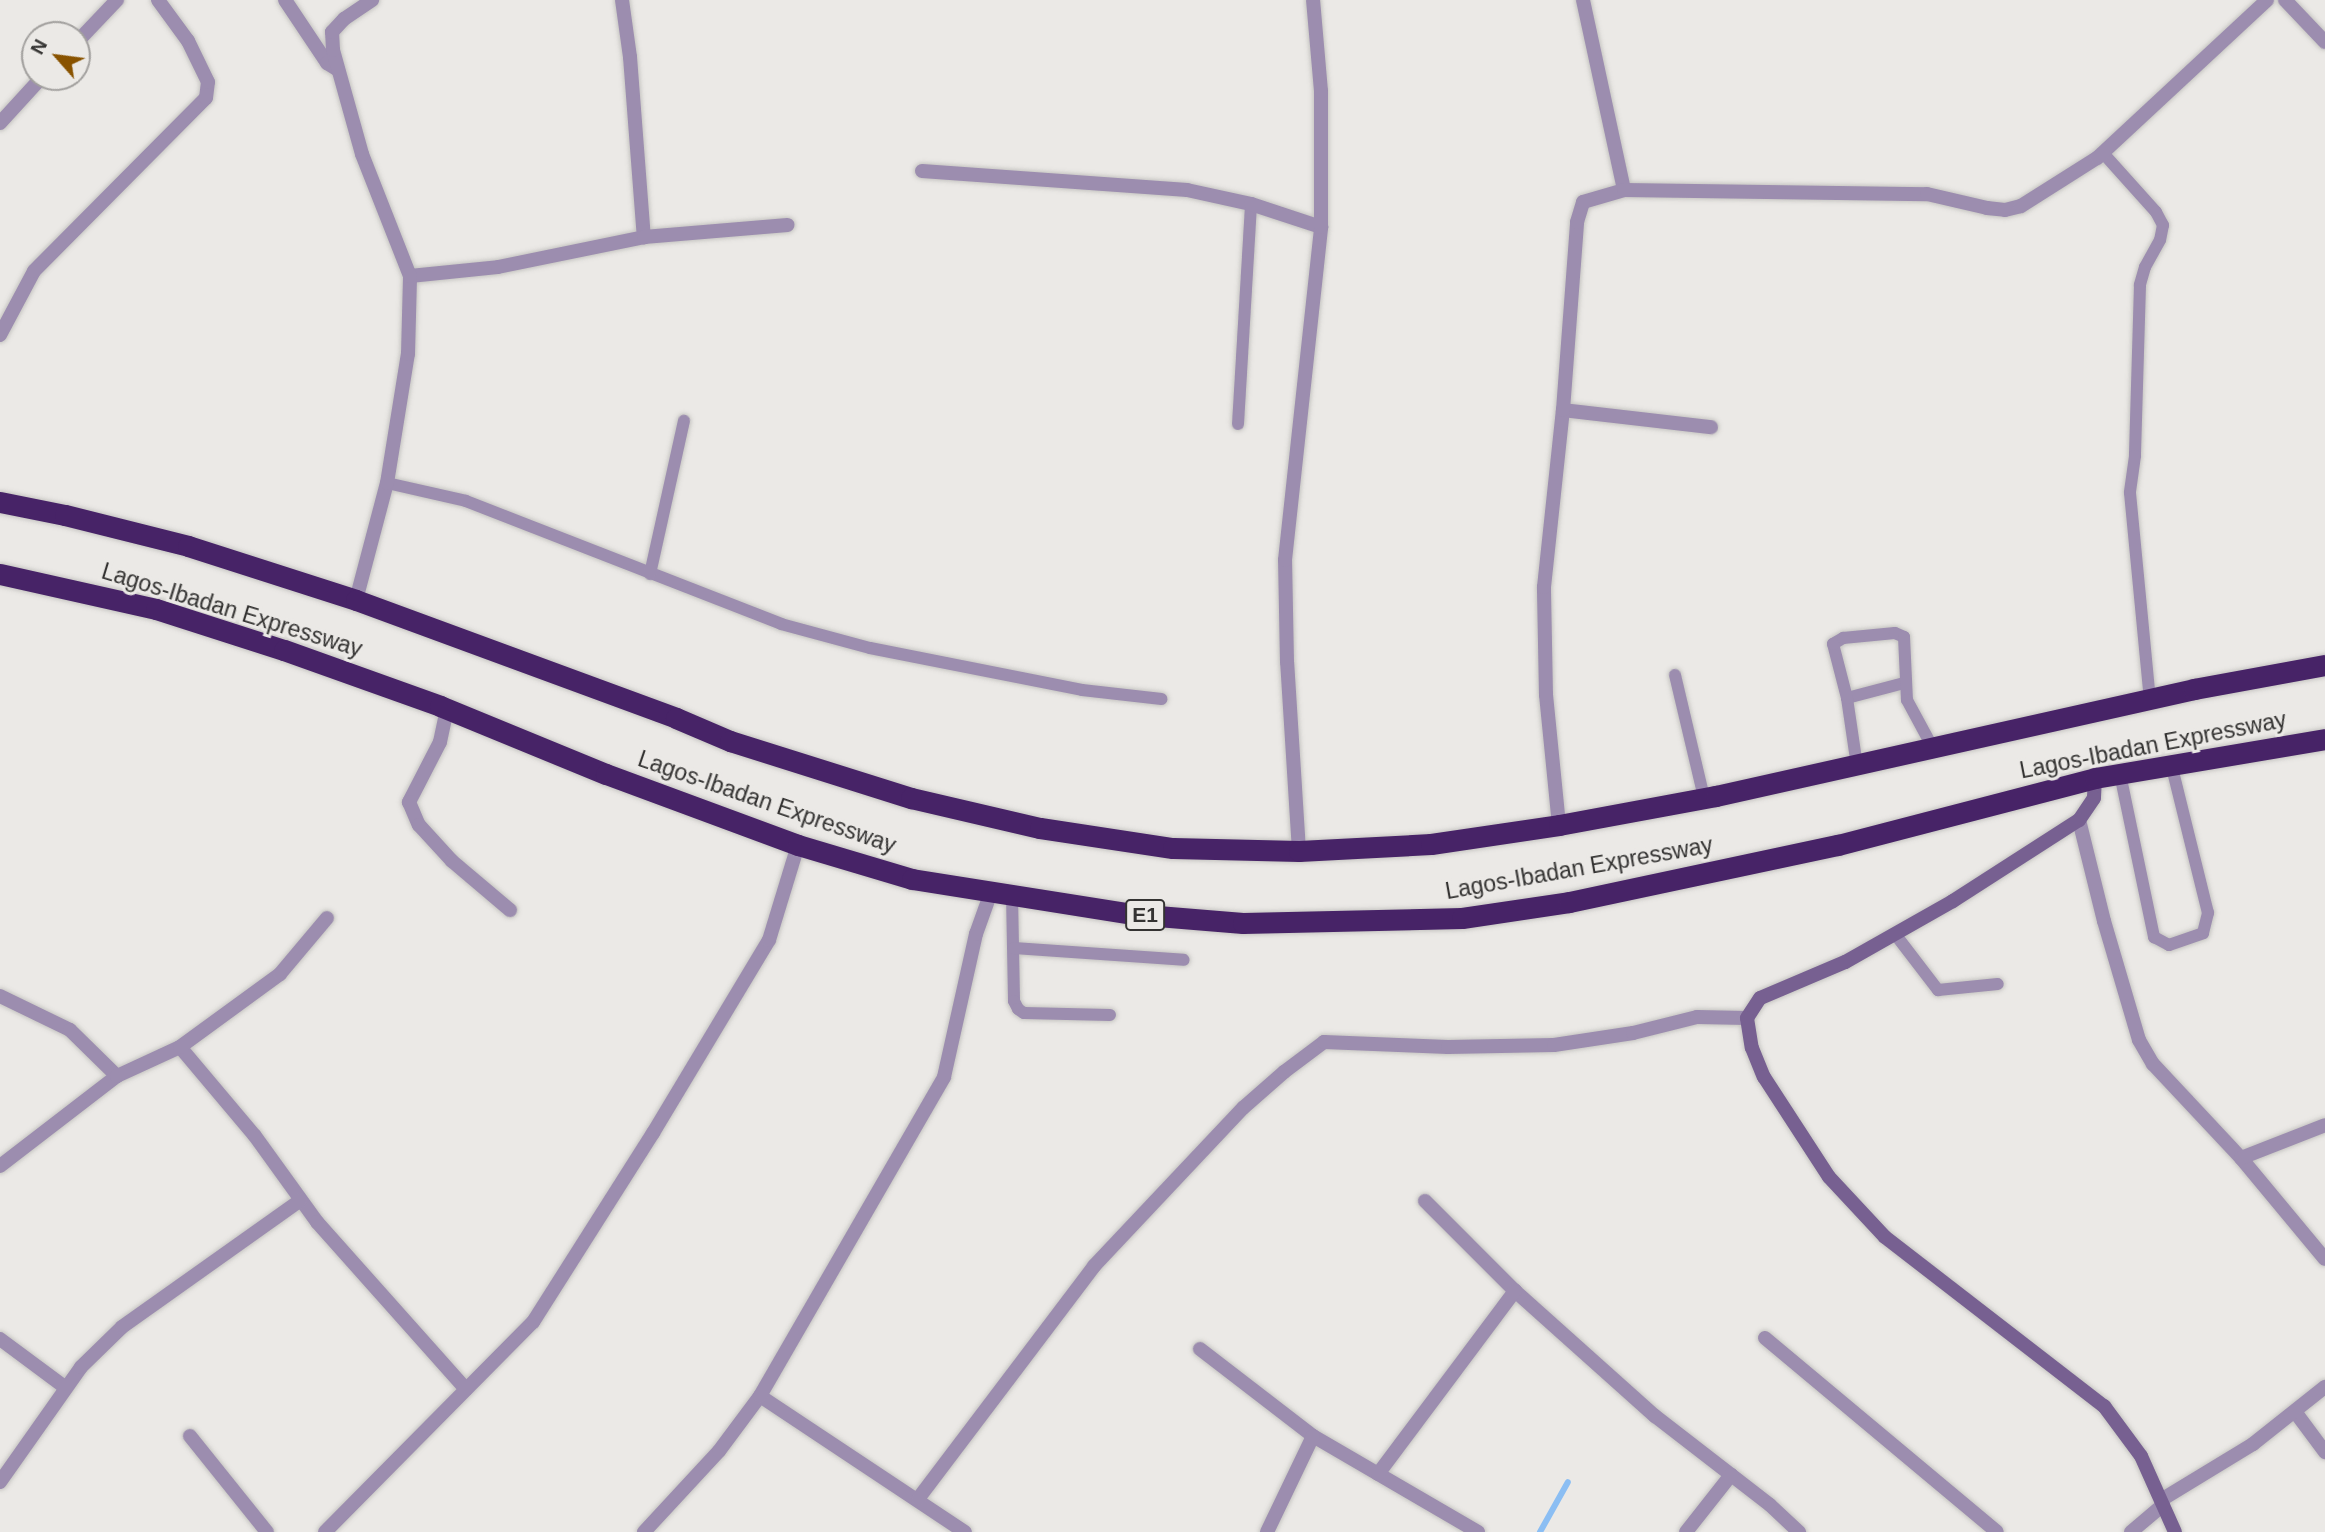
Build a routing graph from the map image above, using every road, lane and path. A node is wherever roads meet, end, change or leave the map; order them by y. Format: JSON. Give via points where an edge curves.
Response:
{"nodes":[{"id":1,"x":117,"y":0,"type":"edge"},
{"id":2,"x":158,"y":0,"type":"edge"},
{"id":3,"x":285,"y":0,"type":"edge"},
{"id":4,"x":372,"y":0,"type":"edge"},
{"id":5,"x":622,"y":0,"type":"edge"},
{"id":6,"x":1313,"y":0,"type":"edge"},
{"id":7,"x":1583,"y":0,"type":"edge"},
{"id":8,"x":2267,"y":0,"type":"edge"},
{"id":9,"x":2285,"y":0,"type":"edge"},
{"id":10,"x":91,"y":27,"type":"edge"},
{"id":11,"x":2325,"y":42,"type":"edge"},
{"id":12,"x":338,"y":70,"type":"junction"},
{"id":13,"x":29,"y":91,"type":"edge"},
{"id":14,"x":0,"y":123,"type":"edge"},
{"id":15,"x":2103,"y":153,"type":"junction"},
{"id":16,"x":922,"y":171,"type":"dead end"},
{"id":17,"x":1624,"y":190,"type":"junction"},
{"id":18,"x":1251,"y":204,"type":"junction"},
{"id":19,"x":786,"y":225,"type":"dead end"},
{"id":20,"x":1321,"y":228,"type":"junction"},
{"id":21,"x":643,"y":237,"type":"junction"},
{"id":22,"x":410,"y":276,"type":"junction"},
{"id":23,"x":0,"y":335,"type":"edge"},
{"id":24,"x":1563,"y":410,"type":"junction"},
{"id":25,"x":684,"y":421,"type":"dead end"},
{"id":26,"x":1238,"y":424,"type":"dead end"},
{"id":27,"x":1711,"y":427,"type":"dead end"},
{"id":28,"x":387,"y":483,"type":"junction"},
{"id":29,"x":0,"y":502,"type":"edge"},
{"id":30,"x":0,"y":574,"type":"edge"},
{"id":31,"x":650,"y":574,"type":"junction"},
{"id":32,"x":356,"y":600,"type":"junction"},
{"id":33,"x":2325,"y":665,"type":"edge"},
{"id":34,"x":1675,"y":675,"type":"dead end"},
{"id":35,"x":1905,"y":683,"type":"junction"},
{"id":36,"x":1847,"y":698,"type":"junction"},
{"id":37,"x":1161,"y":699,"type":"dead end"},
{"id":38,"x":2150,"y":699,"type":"junction"},
{"id":39,"x":447,"y":709,"type":"junction"},
{"id":40,"x":2325,"y":738,"type":"edge"},
{"id":41,"x":1933,"y":748,"type":"junction"},
{"id":42,"x":2171,"y":764,"type":"junction"},
{"id":43,"x":1857,"y":766,"type":"junction"},
{"id":44,"x":2120,"y":774,"type":"junction"},
{"id":45,"x":2095,"y":778,"type":"junction"},
{"id":46,"x":1704,"y":798,"type":"junction"},
{"id":47,"x":2079,"y":820,"type":"junction"},
{"id":48,"x":1559,"y":825,"type":"junction"},
{"id":49,"x":798,"y":845,"type":"junction"},
{"id":50,"x":1299,"y":851,"type":"junction"},
{"id":51,"x":991,"y":892,"type":"junction"},
{"id":52,"x":1012,"y":895,"type":"junction"},
{"id":53,"x":510,"y":910,"type":"dead end"},
{"id":54,"x":327,"y":918,"type":"dead end"},
{"id":55,"x":1895,"y":934,"type":"junction"},
{"id":56,"x":1014,"y":948,"type":"junction"},
{"id":57,"x":1184,"y":960,"type":"dead end"},
{"id":58,"x":1998,"y":984,"type":"dead end"},
{"id":59,"x":0,"y":996,"type":"edge"},
{"id":60,"x":1110,"y":1015,"type":"dead end"},
{"id":61,"x":1747,"y":1018,"type":"junction"},
{"id":62,"x":180,"y":1047,"type":"junction"},
{"id":63,"x":117,"y":1076,"type":"junction"},
{"id":64,"x":2325,"y":1125,"type":"edge"},
{"id":65,"x":2241,"y":1158,"type":"junction"},
{"id":66,"x":0,"y":1166,"type":"edge"},
{"id":67,"x":301,"y":1200,"type":"junction"},
{"id":68,"x":1425,"y":1201,"type":"dead end"},
{"id":69,"x":2325,"y":1259,"type":"edge"},
{"id":70,"x":1515,"y":1291,"type":"junction"},
{"id":71,"x":1765,"y":1338,"type":"dead end"},
{"id":72,"x":0,"y":1339,"type":"edge"},
{"id":73,"x":1200,"y":1349,"type":"dead end"},
{"id":74,"x":2325,"y":1387,"type":"edge"},
{"id":75,"x":66,"y":1388,"type":"junction"},
{"id":76,"x":466,"y":1389,"type":"junction"},
{"id":77,"x":760,"y":1396,"type":"junction"},
{"id":78,"x":2296,"y":1413,"type":"junction"},
{"id":79,"x":190,"y":1436,"type":"dead end"},
{"id":80,"x":1313,"y":1436,"type":"junction"},
{"id":81,"x":2325,"y":1452,"type":"edge"},
{"id":82,"x":1378,"y":1474,"type":"junction"},
{"id":83,"x":1731,"y":1475,"type":"junction"},
{"id":84,"x":0,"y":1482,"type":"edge"},
{"id":85,"x":918,"y":1499,"type":"junction"},
{"id":86,"x":2162,"y":1502,"type":"junction"},
{"id":87,"x":267,"y":1532,"type":"edge"},
{"id":88,"x":325,"y":1532,"type":"edge"},
{"id":89,"x":645,"y":1532,"type":"edge"},
{"id":90,"x":965,"y":1532,"type":"edge"},
{"id":91,"x":1267,"y":1532,"type":"edge"},
{"id":92,"x":1478,"y":1532,"type":"edge"},
{"id":93,"x":1686,"y":1532,"type":"edge"},
{"id":94,"x":1799,"y":1532,"type":"edge"},
{"id":95,"x":1997,"y":1532,"type":"edge"},
{"id":96,"x":2131,"y":1532,"type":"edge"},
{"id":97,"x":2175,"y":1532,"type":"edge"}],
"edges":[{"from":1,"to":10,"type":"street"},
{"from":2,"to":23,"type":"street","via":[[188,41],[208,82],[206,98],[34,271]]},
{"from":3,"to":12,"type":"street","via":[[327,63]]},
{"from":4,"to":12,"type":"street","via":[[332,32]]},
{"from":5,"to":21,"type":"street"},
{"from":6,"to":20,"type":"street","via":[[1321,91]]},
{"from":7,"to":17,"type":"street"},
{"from":8,"to":15,"type":"street"},
{"from":9,"to":11,"type":"street"},
{"from":12,"to":22,"type":"street","via":[[362,153]]},
{"from":13,"to":14,"type":"street"},
{"from":15,"to":17,"type":"street","via":[[2021,206],[2005,210],[1927,194]]},
{"from":15,"to":38,"type":"lane","via":[[2157,212],[2163,225],[2140,285],[2136,443],[2130,493]]},
{"from":16,"to":18,"type":"street","via":[[1187,190]]},
{"from":17,"to":24,"type":"street","via":[[1583,202],[1579,211]]},
{"from":18,"to":20,"type":"street"},
{"from":18,"to":26,"type":"lane"},
{"from":19,"to":21,"type":"street"},
{"from":20,"to":50,"type":"street","via":[[1285,560]]},
{"from":21,"to":22,"type":"street","via":[[498,267]]},
{"from":22,"to":28,"type":"street","via":[[408,354]]},
{"from":24,"to":27,"type":"street"},
{"from":24,"to":48,"type":"street","via":[[1544,587],[1546,695]]},
{"from":25,"to":31,"type":"lane"},
{"from":28,"to":31,"type":"lane","via":[[466,501]]},
{"from":28,"to":32,"type":"street"},
{"from":29,"to":32,"type":"highway","name":"Lagos-Ibadan Expressway","via":[[188,546]]},
{"from":30,"to":39,"type":"highway","name":"Lagos-Ibadan Expressway","number":"E1","via":[[156,609]]},
{"from":31,"to":37,"type":"lane","via":[[781,624],[870,648],[1082,690]]},
{"from":32,"to":50,"type":"highway","name":"Lagos-Ibadan Expressway","via":[[730,741],[911,798],[1040,828],[1173,848]]},
{"from":33,"to":38,"type":"highway","name":"Lagos-Ibadan Expressway"},
{"from":34,"to":46,"type":"lane"},
{"from":35,"to":36,"type":"lane"},
{"from":35,"to":36,"type":"lane","via":[[1907,643],[1901,634],[1843,638],[1833,644]]},
{"from":35,"to":41,"type":"lane","via":[[1911,712]]},
{"from":36,"to":43,"type":"lane"},
{"from":38,"to":41,"type":"highway","name":"Lagos-Ibadan Expressway"},
{"from":39,"to":49,"type":"highway","name":"Lagos-Ibadan Expressway","number":"E1"},
{"from":39,"to":53,"type":"street","via":[[440,742],[409,802],[419,825],[452,861]]},
{"from":40,"to":42,"type":"highway","name":"Lagos-Ibadan Expressway","number":"E1"},
{"from":41,"to":43,"type":"highway","name":"Lagos-Ibadan Expressway"},
{"from":42,"to":44,"type":"highway","name":"Lagos-Ibadan Expressway","number":"E1"},
{"from":42,"to":44,"type":"lane","via":[[2208,913],[2203,933],[2169,946],[2154,937]]},
{"from":43,"to":46,"type":"highway","name":"Lagos-Ibadan Expressway"},
{"from":44,"to":45,"type":"highway","name":"Lagos-Ibadan Expressway","number":"E1"},
{"from":45,"to":47,"type":"main road","via":[[2094,798]]},
{"from":45,"to":52,"type":"highway","name":"Lagos-Ibadan Expressway","number":"E1","via":[[1694,877],[1462,918],[1243,923],[1133,914]]},
{"from":46,"to":48,"type":"highway","name":"Lagos-Ibadan Expressway"},
{"from":47,"to":55,"type":"main road"},
{"from":47,"to":65,"type":"street","via":[[2139,1040],[2153,1064]]},
{"from":48,"to":50,"type":"highway","name":"Lagos-Ibadan Expressway","via":[[1431,844]]},
{"from":49,"to":51,"type":"highway","name":"Lagos-Ibadan Expressway","number":"E1","via":[[912,879]]},
{"from":49,"to":76,"type":"street","via":[[769,940],[653,1133],[533,1322]]},
{"from":51,"to":52,"type":"highway","name":"Lagos-Ibadan Expressway","number":"E1"},
{"from":51,"to":77,"type":"street","via":[[976,934],[944,1077]]},
{"from":52,"to":56,"type":"lane"},
{"from":54,"to":62,"type":"street","via":[[280,974]]},
{"from":55,"to":58,"type":"lane","via":[[1938,990]]},
{"from":55,"to":61,"type":"main road","via":[[1845,962],[1760,999]]},
{"from":56,"to":57,"type":"lane"},
{"from":56,"to":60,"type":"lane","via":[[1018,1009],[1024,1013]]},
{"from":59,"to":63,"type":"street","via":[[70,1030]]},
{"from":61,"to":85,"type":"street","via":[[1697,1017],[1554,1045],[1448,1047],[1324,1041],[1243,1108],[1094,1266]]},
{"from":61,"to":86,"type":"main road","via":[[1752,1048],[1764,1077],[1829,1177],[1885,1237],[2104,1406],[2141,1456]]},
{"from":62,"to":63,"type":"street"},
{"from":62,"to":67,"type":"street","via":[[255,1136]]},
{"from":63,"to":66,"type":"street"},
{"from":64,"to":65,"type":"street"},
{"from":65,"to":69,"type":"street"},
{"from":67,"to":75,"type":"street","via":[[122,1326]]},
{"from":67,"to":76,"type":"street","via":[[422,1344]]},
{"from":68,"to":70,"type":"street"},
{"from":70,"to":82,"type":"street"},
{"from":70,"to":83,"type":"street","via":[[1655,1416]]},
{"from":71,"to":95,"type":"street"},
{"from":72,"to":75,"type":"street"},
{"from":73,"to":80,"type":"street"},
{"from":74,"to":78,"type":"street"},
{"from":75,"to":84,"type":"street"},
{"from":76,"to":88,"type":"street"},
{"from":77,"to":85,"type":"street"},
{"from":77,"to":89,"type":"street","via":[[719,1451]]},
{"from":78,"to":81,"type":"street"},
{"from":78,"to":86,"type":"street"},
{"from":79,"to":87,"type":"street"},
{"from":80,"to":82,"type":"street"},
{"from":80,"to":91,"type":"street"},
{"from":82,"to":92,"type":"street"},
{"from":83,"to":93,"type":"street"},
{"from":83,"to":94,"type":"street"},
{"from":85,"to":90,"type":"street"},
{"from":86,"to":96,"type":"street"},
{"from":86,"to":97,"type":"main road"}]}
